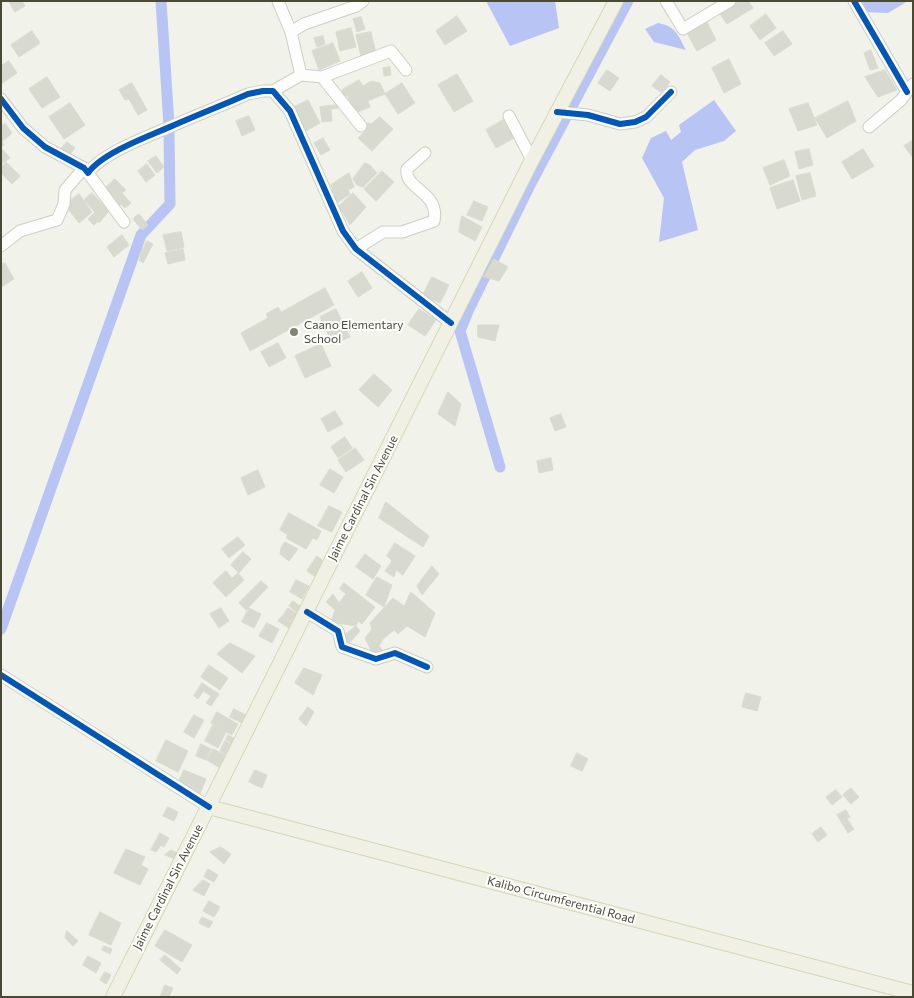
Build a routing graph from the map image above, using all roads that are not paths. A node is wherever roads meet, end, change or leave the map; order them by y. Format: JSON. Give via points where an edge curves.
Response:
{"nodes":[{"id":1,"x":278,"y":1,"type":"edge"},
{"id":2,"x":363,"y":1,"type":"edge"},
{"id":3,"x":616,"y":1,"type":"edge"},
{"id":4,"x":666,"y":1,"type":"edge"},
{"id":5,"x":730,"y":1,"type":"edge"},
{"id":6,"x":854,"y":1,"type":"edge"},
{"id":7,"x":291,"y":32,"type":"junction"},
{"id":8,"x":406,"y":70,"type":"dead end"},
{"id":9,"x":301,"y":75,"type":"junction"},
{"id":10,"x":322,"y":77,"type":"junction"},
{"id":11,"x":910,"y":88,"type":"edge"},
{"id":12,"x":273,"y":91,"type":"junction"},
{"id":13,"x":671,"y":92,"type":"dead end"},
{"id":14,"x":1,"y":99,"type":"edge"},
{"id":15,"x":557,"y":112,"type":"junction"},
{"id":16,"x":508,"y":116,"type":"dead end"},
{"id":17,"x":361,"y":126,"type":"dead end"},
{"id":18,"x":869,"y":127,"type":"dead end"},
{"id":19,"x":425,"y":153,"type":"dead end"},
{"id":20,"x":532,"y":160,"type":"junction"},
{"id":21,"x":86,"y":170,"type":"junction"},
{"id":22,"x":124,"y":222,"type":"dead end"},
{"id":23,"x":1,"y":246,"type":"edge"},
{"id":24,"x":356,"y":248,"type":"junction"},
{"id":25,"x":451,"y":323,"type":"junction"},
{"id":26,"x":307,"y":612,"type":"junction"},
{"id":27,"x":427,"y":667,"type":"dead end"},
{"id":28,"x":1,"y":675,"type":"edge"},
{"id":29,"x":209,"y":808,"type":"junction"},
{"id":30,"x":913,"y":993,"type":"edge"},
{"id":31,"x":113,"y":997,"type":"edge"}],
"edges":[{"from":1,"to":7,"type":"street"},
{"from":2,"to":7,"type":"street"},
{"from":3,"to":15,"type":"main road","name":"Jaime Cardinal Sin Avenue"},
{"from":4,"to":5,"type":"street","via":[[683,29]]},
{"from":6,"to":11,"type":"street"},
{"from":7,"to":9,"type":"street"},
{"from":8,"to":10,"type":"street","via":[[391,51]]},
{"from":9,"to":10,"type":"street"},
{"from":9,"to":12,"type":"street"},
{"from":10,"to":17,"type":"street"},
{"from":11,"to":18,"type":"street"},
{"from":12,"to":21,"type":"street","via":[[248,94],[146,137]]},
{"from":12,"to":24,"type":"street","via":[[290,112],[343,231]]},
{"from":13,"to":15,"type":"street","via":[[646,117],[635,122],[620,124],[588,115]]},
{"from":14,"to":21,"type":"street","via":[[23,128],[45,147]]},
{"from":15,"to":20,"type":"main road","name":"Jaime Cardinal Sin Avenue"},
{"from":16,"to":20,"type":"street"},
{"from":19,"to":24,"type":"street","via":[[407,169],[406,175],[432,202],[436,212],[434,221],[402,232],[383,232]]},
{"from":20,"to":25,"type":"main road","name":"Jaime Cardinal Sin Avenue"},
{"from":21,"to":22,"type":"street"},
{"from":21,"to":23,"type":"street","via":[[64,190],[64,204],[57,220],[20,231]]},
{"from":24,"to":25,"type":"street"},
{"from":25,"to":26,"type":"main road","name":"Jaime Cardinal Sin Avenue"},
{"from":26,"to":27,"type":"street","via":[[338,631],[342,646],[376,659],[396,653]]},
{"from":26,"to":29,"type":"main road","name":"Jaime Cardinal Sin Avenue"},
{"from":28,"to":29,"type":"street"},
{"from":29,"to":30,"type":"main road","name":"Kalibo Circumferential Road"},
{"from":29,"to":31,"type":"main road","name":"Jaime Cardinal Sin Avenue"}]}
